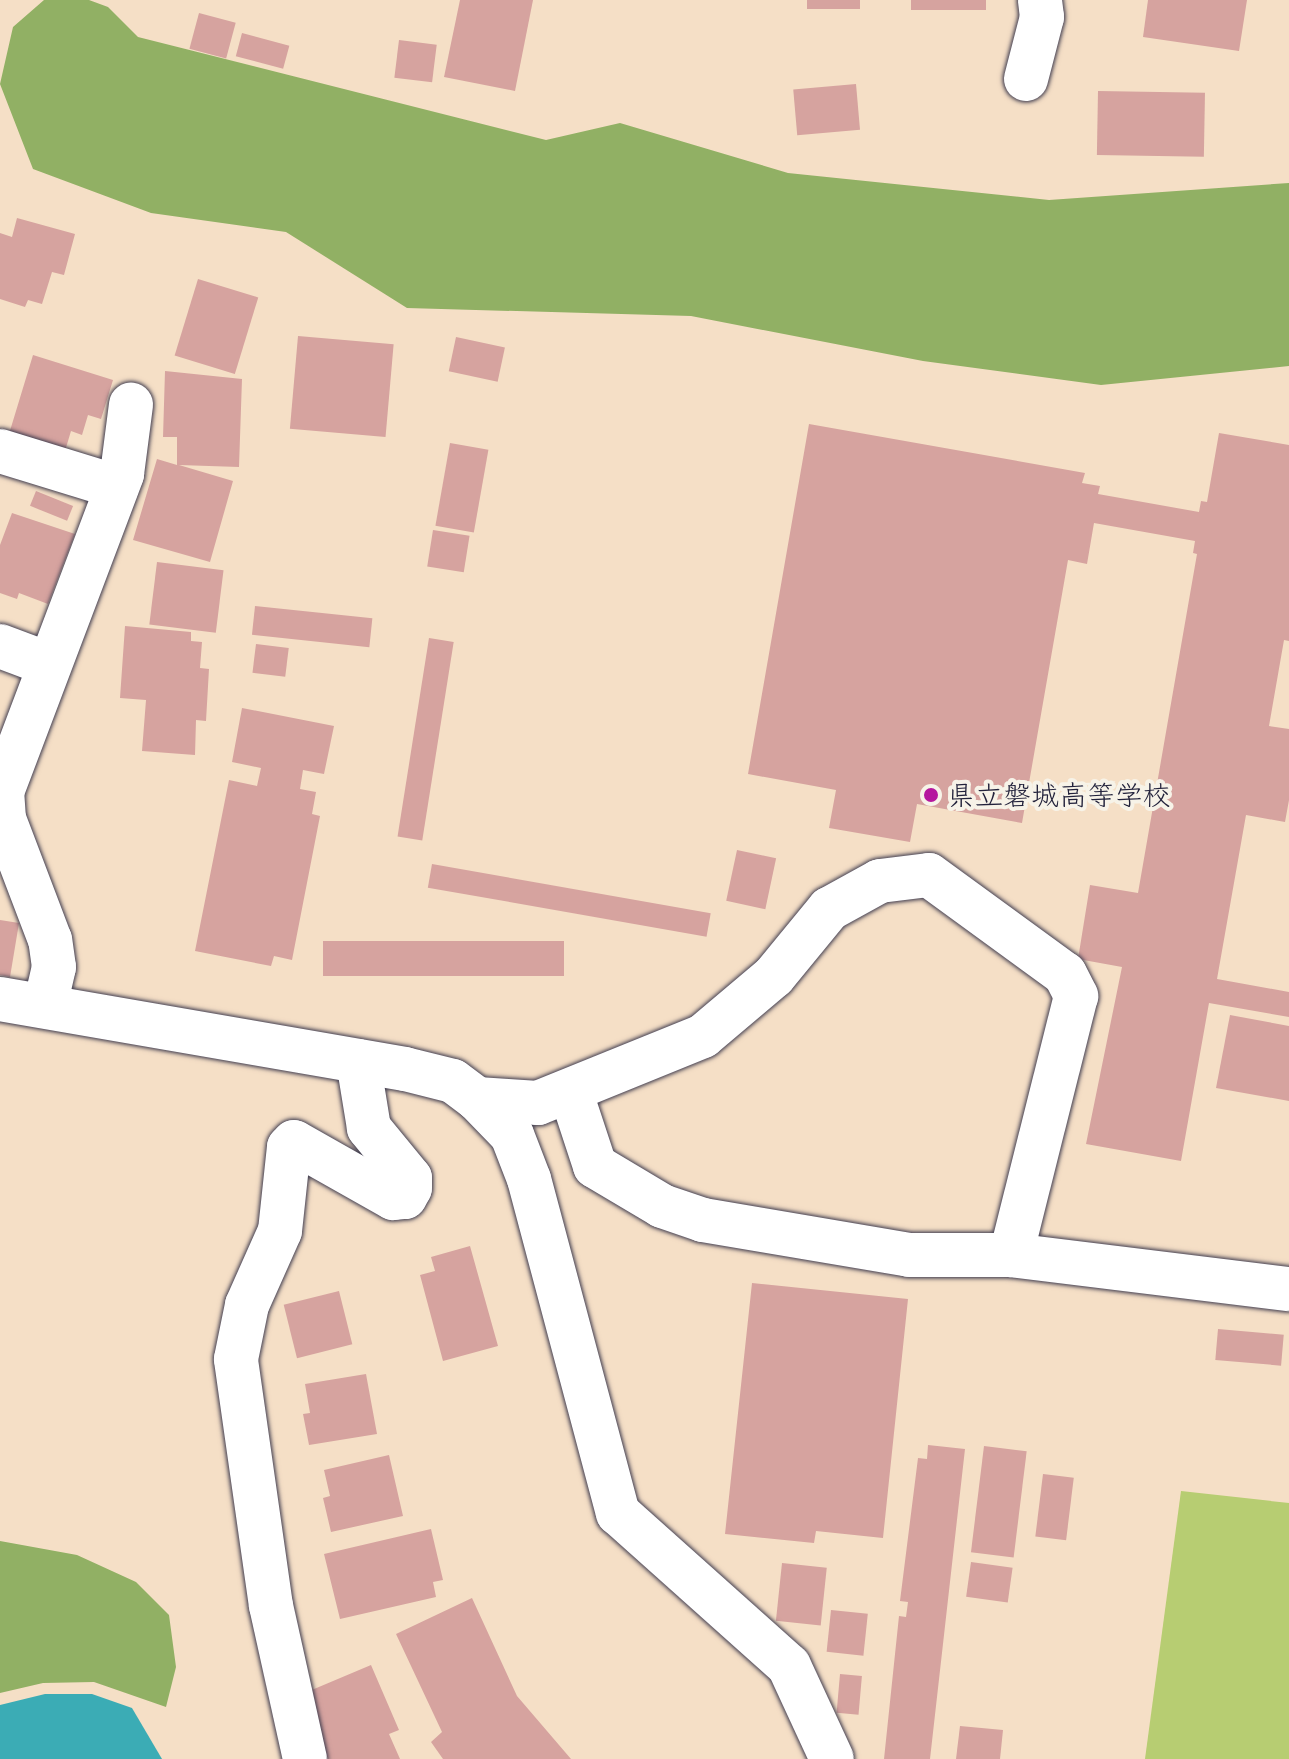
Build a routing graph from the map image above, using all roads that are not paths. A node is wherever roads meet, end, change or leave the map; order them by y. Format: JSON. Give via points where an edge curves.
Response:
{"nodes":[{"id":1,"x":1040,"y":0,"type":"edge"},
{"id":2,"x":1026,"y":79,"type":"dead end"},
{"id":3,"x":131,"y":405,"type":"dead end"},
{"id":4,"x":0,"y":451,"type":"edge"},
{"id":5,"x":117,"y":487,"type":"junction"},
{"id":6,"x":0,"y":646,"type":"edge"},
{"id":7,"x":48,"y":664,"type":"junction"},
{"id":8,"x":0,"y":999,"type":"edge"},
{"id":9,"x":45,"y":1006,"type":"junction"},
{"id":10,"x":358,"y":1061,"type":"junction"},
{"id":11,"x":571,"y":1093,"type":"junction"},
{"id":12,"x":477,"y":1099,"type":"junction"},
{"id":13,"x":1011,"y":1255,"type":"junction"},
{"id":14,"x":1289,"y":1289,"type":"edge"},
{"id":15,"x":305,"y":1759,"type":"edge"},
{"id":16,"x":832,"y":1759,"type":"edge"}],
"edges":[{"from":1,"to":2,"type":"street","via":[[1042,17]]},
{"from":3,"to":5,"type":"street"},
{"from":4,"to":5,"type":"street"},
{"from":5,"to":7,"type":"street"},
{"from":6,"to":7,"type":"street"},
{"from":7,"to":9,"type":"street","via":[[2,792],[4,819],[50,940],[54,967]]},
{"from":8,"to":9,"type":"street"},
{"from":9,"to":10,"type":"street"},
{"from":10,"to":12,"type":"street","via":[[453,1081]]},
{"from":10,"to":15,"type":"street","via":[[369,1128],[410,1178],[410,1188],[405,1197],[393,1198],[294,1142],[289,1147],[280,1231],[247,1305],[236,1359],[271,1606]]},
{"from":11,"to":12,"type":"street","via":[[538,1103]]},
{"from":11,"to":13,"type":"street","via":[[595,1166],[662,1206],[703,1220],[909,1255]]},
{"from":11,"to":13,"type":"street","via":[[703,1036],[774,976],[829,909],[880,881],[929,875],[1065,974],[1076,996]]},
{"from":12,"to":16,"type":"street","via":[[512,1135],[529,1179],[618,1513],[789,1666]]},
{"from":13,"to":14,"type":"street"}]}
